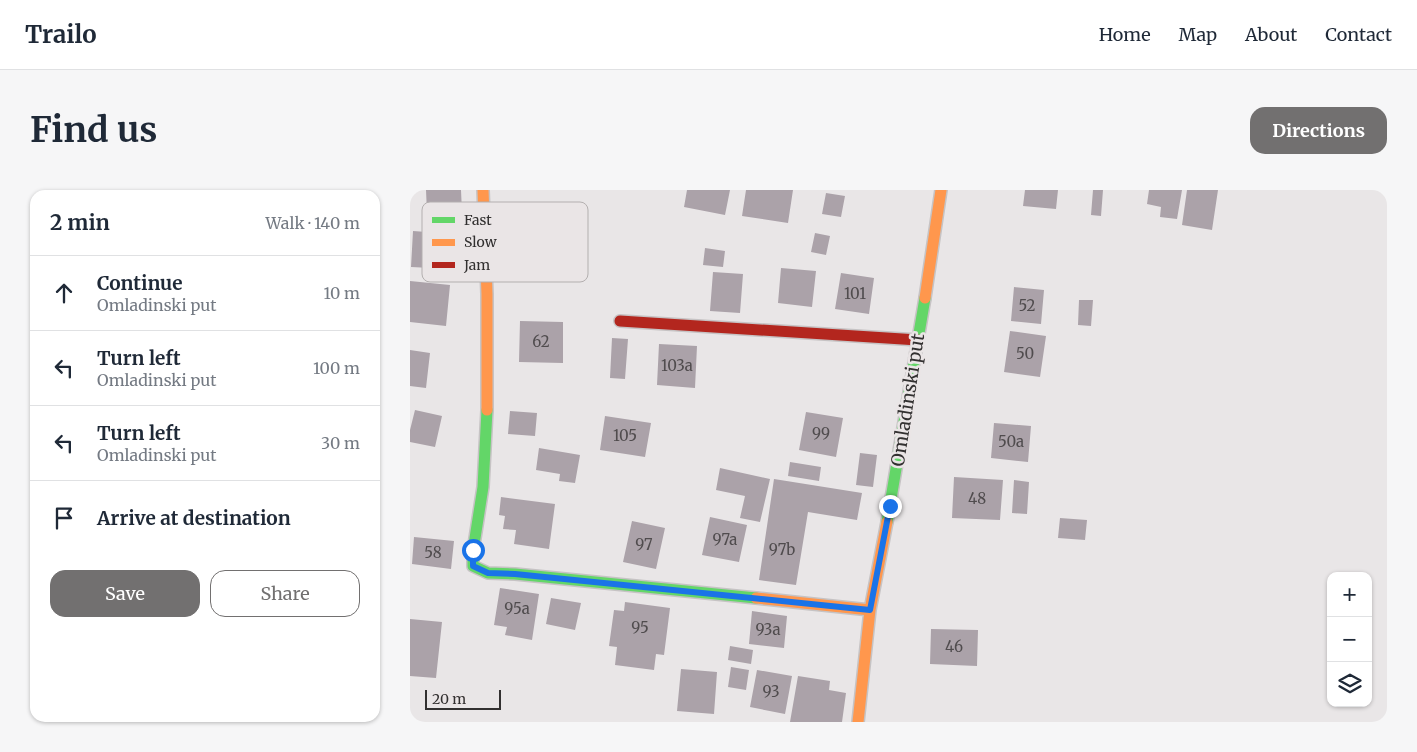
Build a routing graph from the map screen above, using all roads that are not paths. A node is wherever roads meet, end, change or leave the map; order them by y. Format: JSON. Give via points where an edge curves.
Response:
{"nodes":[{"id":1,"x":942,"y":190,"type":"edge"},
{"id":2,"x":487,"y":282,"type":"edge"},
{"id":3,"x":620,"y":321,"type":"dead end"},
{"id":4,"x":918,"y":340,"type":"junction"},
{"id":5,"x":870,"y":610,"type":"junction"},
{"id":6,"x":858,"y":722,"type":"edge"}],
"edges":[{"from":1,"to":4,"type":"street","name":"Omladinski put"},
{"from":2,"to":5,"type":"street","via":[[488,394],[473,566],[488,573]]},
{"from":3,"to":4,"type":"street"},
{"from":4,"to":5,"type":"street","name":"Omladinski put"},
{"from":5,"to":6,"type":"street","name":"Omladinski put"}]}
